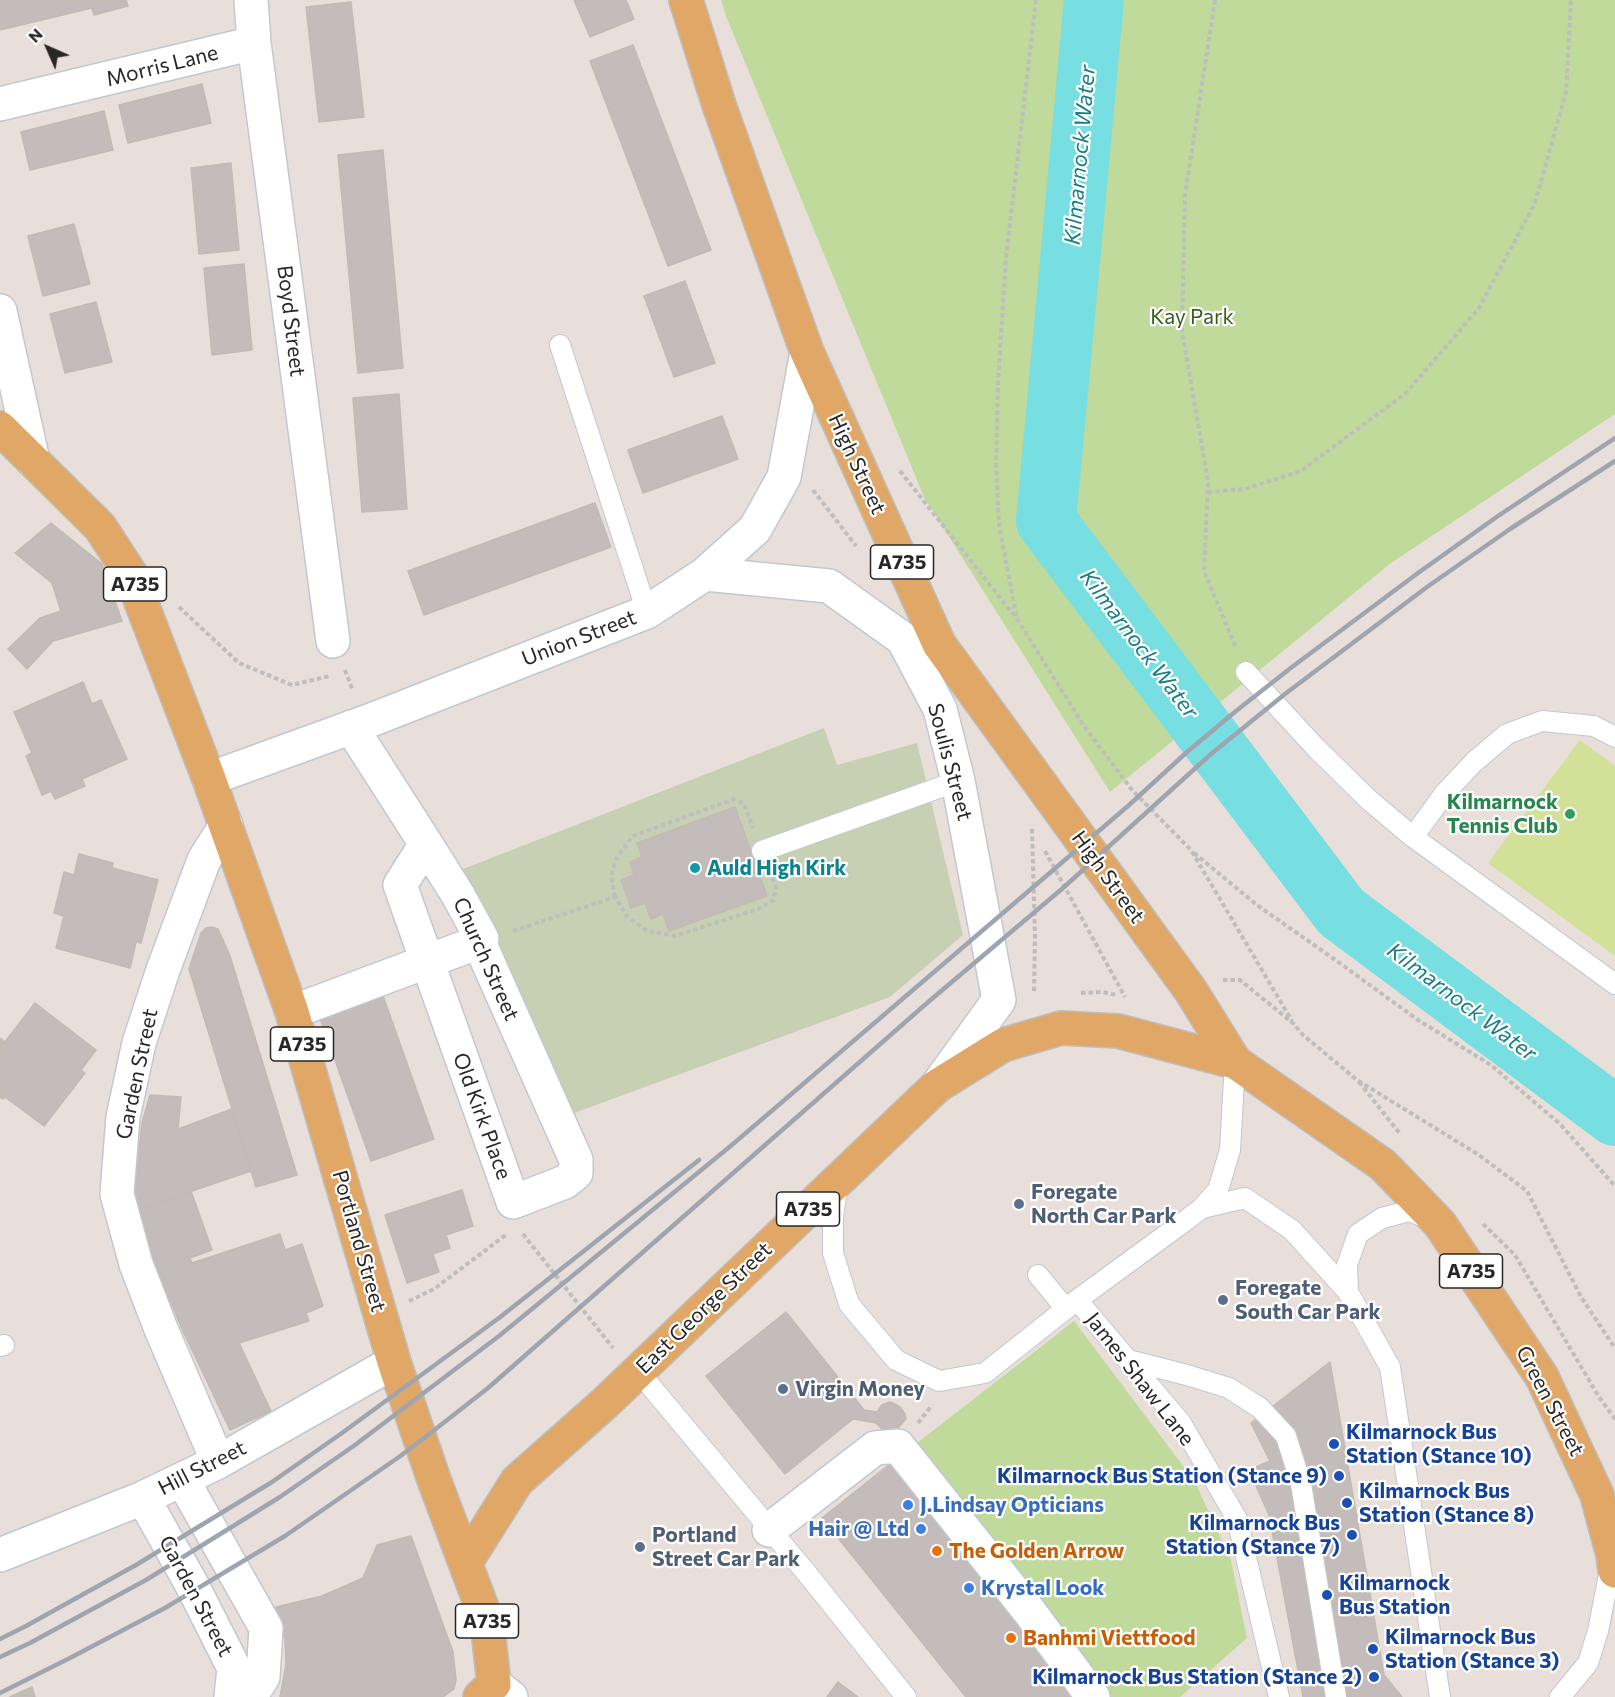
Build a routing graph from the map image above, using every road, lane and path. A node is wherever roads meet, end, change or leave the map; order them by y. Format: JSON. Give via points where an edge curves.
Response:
{"nodes":[{"id":1,"x":251,"y":0,"type":"edge"},
{"id":2,"x":686,"y":0,"type":"edge"},
{"id":3,"x":1036,"y":0,"type":"edge"},
{"id":4,"x":1215,"y":0,"type":"edge"},
{"id":5,"x":1571,"y":0,"type":"edge"},
{"id":6,"x":254,"y":43,"type":"junction"},
{"id":7,"x":0,"y":104,"type":"edge"},
{"id":8,"x":0,"y":311,"type":"edge"},
{"id":9,"x":560,"y":345,"type":"dead end"},
{"id":10,"x":807,"y":352,"type":"junction"},
{"id":11,"x":0,"y":428,"type":"edge"},
{"id":12,"x":33,"y":461,"type":"junction"},
{"id":13,"x":894,"y":463,"type":"dead end"},
{"id":14,"x":1208,"y":492,"type":"junction"},
{"id":15,"x":705,"y":574,"type":"junction"},
{"id":16,"x":171,"y":601,"type":"dead end"},
{"id":17,"x":646,"y":612,"type":"junction"},
{"id":18,"x":1017,"y":619,"type":"junction"},
{"id":19,"x":333,"y":641,"type":"joint"},
{"id":20,"x":346,"y":672,"type":"junction"},
{"id":21,"x":1246,"y":672,"type":"joint"},
{"id":22,"x":359,"y":725,"type":"junction"},
{"id":23,"x":1615,"y":737,"type":"edge"},
{"id":24,"x":209,"y":779,"type":"junction"},
{"id":25,"x":958,"y":781,"type":"junction"},
{"id":26,"x":226,"y":825,"type":"junction"},
{"id":27,"x":1032,"y":828,"type":"dead end"},
{"id":28,"x":1413,"y":837,"type":"junction"},
{"id":29,"x":426,"y":844,"type":"junction"},
{"id":30,"x":1191,"y":850,"type":"junction"},
{"id":31,"x":762,"y":851,"type":"junction"},
{"id":32,"x":615,"y":897,"type":"junction"},
{"id":33,"x":479,"y":942,"type":"junction"},
{"id":34,"x":427,"y":962,"type":"junction"},
{"id":35,"x":1615,"y":984,"type":"edge"},
{"id":36,"x":1191,"y":991,"type":"junction"},
{"id":37,"x":1034,"y":997,"type":"dead end"},
{"id":38,"x":292,"y":1012,"type":"junction"},
{"id":39,"x":1294,"y":1024,"type":"junction"},
{"id":40,"x":1235,"y":1062,"type":"junction"},
{"id":41,"x":937,"y":1086,"type":"junction"},
{"id":42,"x":576,"y":1173,"type":"joint"},
{"id":43,"x":838,"y":1180,"type":"junction"},
{"id":44,"x":1615,"y":1186,"type":"edge"},
{"id":45,"x":1202,"y":1208,"type":"junction"},
{"id":46,"x":1440,"y":1224,"type":"junction"},
{"id":47,"x":517,"y":1226,"type":"dead end"},
{"id":48,"x":510,"y":1231,"type":"dead end"},
{"id":49,"x":1038,"y":1275,"type":"dead end"},
{"id":50,"x":1348,"y":1292,"type":"junction"},
{"id":51,"x":1071,"y":1304,"type":"junction"},
{"id":52,"x":380,"y":1314,"type":"junction"},
{"id":53,"x":1615,"y":1348,"type":"edge"},
{"id":54,"x":614,"y":1349,"type":"dead end"},
{"id":55,"x":1128,"y":1360,"type":"junction"},
{"id":56,"x":394,"y":1362,"type":"junction"},
{"id":57,"x":638,"y":1371,"type":"junction"},
{"id":58,"x":939,"y":1382,"type":"junction"},
{"id":59,"x":898,"y":1446,"type":"junction"},
{"id":60,"x":218,"y":1462,"type":"junction"},
{"id":61,"x":182,"y":1479,"type":"junction"},
{"id":62,"x":143,"y":1498,"type":"junction"},
{"id":63,"x":769,"y":1530,"type":"junction"},
{"id":64,"x":0,"y":1555,"type":"edge"},
{"id":65,"x":466,"y":1562,"type":"junction"},
{"id":66,"x":1614,"y":1563,"type":"edge"},
{"id":67,"x":495,"y":1693,"type":"edge"},
{"id":68,"x":231,"y":1697,"type":"edge"},
{"id":69,"x":250,"y":1697,"type":"edge"},
{"id":70,"x":906,"y":1697,"type":"edge"},
{"id":71,"x":1093,"y":1697,"type":"edge"},
{"id":72,"x":1279,"y":1697,"type":"edge"},
{"id":73,"x":1336,"y":1697,"type":"edge"},
{"id":74,"x":1440,"y":1697,"type":"edge"},
{"id":75,"x":1560,"y":1697,"type":"edge"}],
"edges":[{"from":1,"to":6,"type":"street","name":"Boyd Street"},
{"from":2,"to":10,"type":"main road","name":"High Street","number":"A735"},
{"from":3,"to":18,"type":"path","via":[[1006,257],[998,382],[999,525]]},
{"from":4,"to":14,"type":"path","via":[[1185,195],[1182,331]]},
{"from":5,"to":14,"type":"path","via":[[1566,92],[1535,203],[1479,308],[1406,393],[1301,471],[1245,489]]},
{"from":6,"to":7,"type":"street","name":"Morris Lane"},
{"from":6,"to":19,"type":"street","name":"Boyd Street"},
{"from":8,"to":12,"type":"street"},
{"from":9,"to":17,"type":"lane"},
{"from":10,"to":15,"type":"street","name":"Union Street","via":[[784,477],[755,529]]},
{"from":10,"to":36,"type":"main road","name":"High Street","number":"A735","via":[[939,644]]},
{"from":11,"to":12,"type":"main road","number":"A735"},
{"from":12,"to":24,"type":"main road","number":"A735","via":[[100,527],[130,573]]},
{"from":13,"to":18,"type":"path"},
{"from":14,"to":21,"type":"path","via":[[1204,571]]},
{"from":15,"to":17,"type":"street","name":"Union Street"},
{"from":15,"to":25,"type":"street","name":"Soulis Street","via":[[829,586],[903,639],[939,709]]},
{"from":16,"to":20,"type":"path","via":[[239,663],[292,685]]},
{"from":17,"to":22,"type":"street","name":"Union Street"},
{"from":18,"to":30,"type":"path","via":[[1086,729],[1132,790]]},
{"from":19,"to":20,"type":"path"},
{"from":20,"to":22,"type":"path"},
{"from":21,"to":28,"type":"lane","via":[[1316,748]]},
{"from":22,"to":24,"type":"street","name":"Union Street"},
{"from":22,"to":29,"type":"street","name":"Church Street"},
{"from":23,"to":28,"type":"lane","via":[[1594,726],[1542,721],[1507,735],[1445,793]]},
{"from":24,"to":26,"type":"main road","name":"Portland Street","number":"A735"},
{"from":25,"to":31,"type":"lane"},
{"from":25,"to":41,"type":"street","name":"Soulis Street","via":[[999,1000]]},
{"from":26,"to":38,"type":"main road","name":"Portland Street","number":"A735"},
{"from":26,"to":60,"type":"street","name":"Garden Street","via":[[204,860],[139,1043],[123,1117],[117,1194],[136,1264]]},
{"from":27,"to":37,"type":"path"},
{"from":28,"to":35,"type":"lane"},
{"from":29,"to":33,"type":"street","name":"Church Street","via":[[482,939]]},
{"from":29,"to":34,"type":"street","name":"Old Kirk Place","via":[[400,885]]},
{"from":30,"to":39,"type":"path"},
{"from":30,"to":44,"type":"path","via":[[1257,906],[1418,1020],[1491,1065],[1560,1124]]},
{"from":31,"to":32,"type":"path","via":[[777,888],[773,901],[675,936],[647,931],[627,916]]},
{"from":31,"to":32,"type":"path","via":[[744,804],[734,799],[721,803],[633,836],[617,857],[611,876]]},
{"from":32,"to":33,"type":"path"},
{"from":33,"to":34,"type":"street"},
{"from":33,"to":42,"type":"street","name":"Church Street","via":[[576,1160]]},
{"from":34,"to":38,"type":"street"},
{"from":34,"to":42,"type":"street","name":"Old Kirk Place","via":[[513,1202],[565,1182]]},
{"from":36,"to":39,"type":"path","via":[[1222,980],[1240,980]]},
{"from":36,"to":40,"type":"main road","name":"High Street","number":"A735"},
{"from":38,"to":52,"type":"main road","name":"Portland Street","number":"A735"},
{"from":39,"to":53,"type":"path","via":[[1357,1080],[1479,1155],[1527,1191],[1581,1298]]},
{"from":40,"to":41,"type":"main road","name":"East George Street","number":"A735","via":[[1118,1031],[1061,1028],[1003,1045]]},
{"from":40,"to":45,"type":"lane","via":[[1230,1150],[1218,1190]]},
{"from":40,"to":46,"type":"main road","name":"Green Street","number":"A735","via":[[1383,1165]]},
{"from":41,"to":43,"type":"main road","name":"East George Street","number":"A735"},
{"from":43,"to":57,"type":"main road","name":"East George Street","number":"A735"},
{"from":43,"to":58,"type":"lane","via":[[833,1253],[849,1304],[896,1360]]},
{"from":45,"to":50,"type":"lane","via":[[1245,1198],[1292,1230]]},
{"from":45,"to":51,"type":"lane"},
{"from":46,"to":50,"type":"lane","via":[[1409,1210],[1382,1218],[1358,1234],[1347,1265]]},
{"from":46,"to":66,"type":"main road","name":"Green Street","number":"A735","via":[[1542,1377],[1597,1495]]},
{"from":47,"to":54,"type":"path"},
{"from":48,"to":52,"type":"path","via":[[434,1289]]},
{"from":49,"to":51,"type":"lane","name":"James Shaw Lane"},
{"from":50,"to":74,"type":"lane","via":[[1390,1367]]},
{"from":51,"to":55,"type":"lane","name":"James Shaw Lane"},
{"from":51,"to":58,"type":"lane","via":[[985,1374]]},
{"from":52,"to":56,"type":"main road","name":"Portland Street","number":"A735"},
{"from":55,"to":72,"type":"lane","name":"James Shaw Lane","via":[[1181,1423],[1237,1519]]},
{"from":55,"to":73,"type":"lane","via":[[1229,1388],[1260,1408],[1286,1436],[1301,1484]]},
{"from":56,"to":60,"type":"street","name":"Hill Street"},
{"from":56,"to":65,"type":"main road","name":"Portland Street","number":"A735"},
{"from":57,"to":63,"type":"lane"},
{"from":57,"to":65,"type":"main road","name":"East George Street","number":"A735","via":[[517,1481]]},
{"from":58,"to":59,"type":"path","via":[[931,1408]]},
{"from":59,"to":63,"type":"street","via":[[875,1448]]},
{"from":59,"to":71,"type":"street"},
{"from":60,"to":61,"type":"street","name":"Hill Street"},
{"from":61,"to":62,"type":"street","name":"Hill Street"},
{"from":61,"to":69,"type":"street","name":"Garden Street","via":[[266,1628],[263,1677]]},
{"from":62,"to":64,"type":"street","name":"Hill Street"},
{"from":62,"to":68,"type":"street","name":"Garden Street","via":[[234,1668]]},
{"from":63,"to":70,"type":"lane"},
{"from":65,"to":67,"type":"main road","name":"Portland Street","number":"A735","via":[[487,1621]]},
{"from":66,"to":75,"type":"lane","via":[[1588,1664]]}]}
